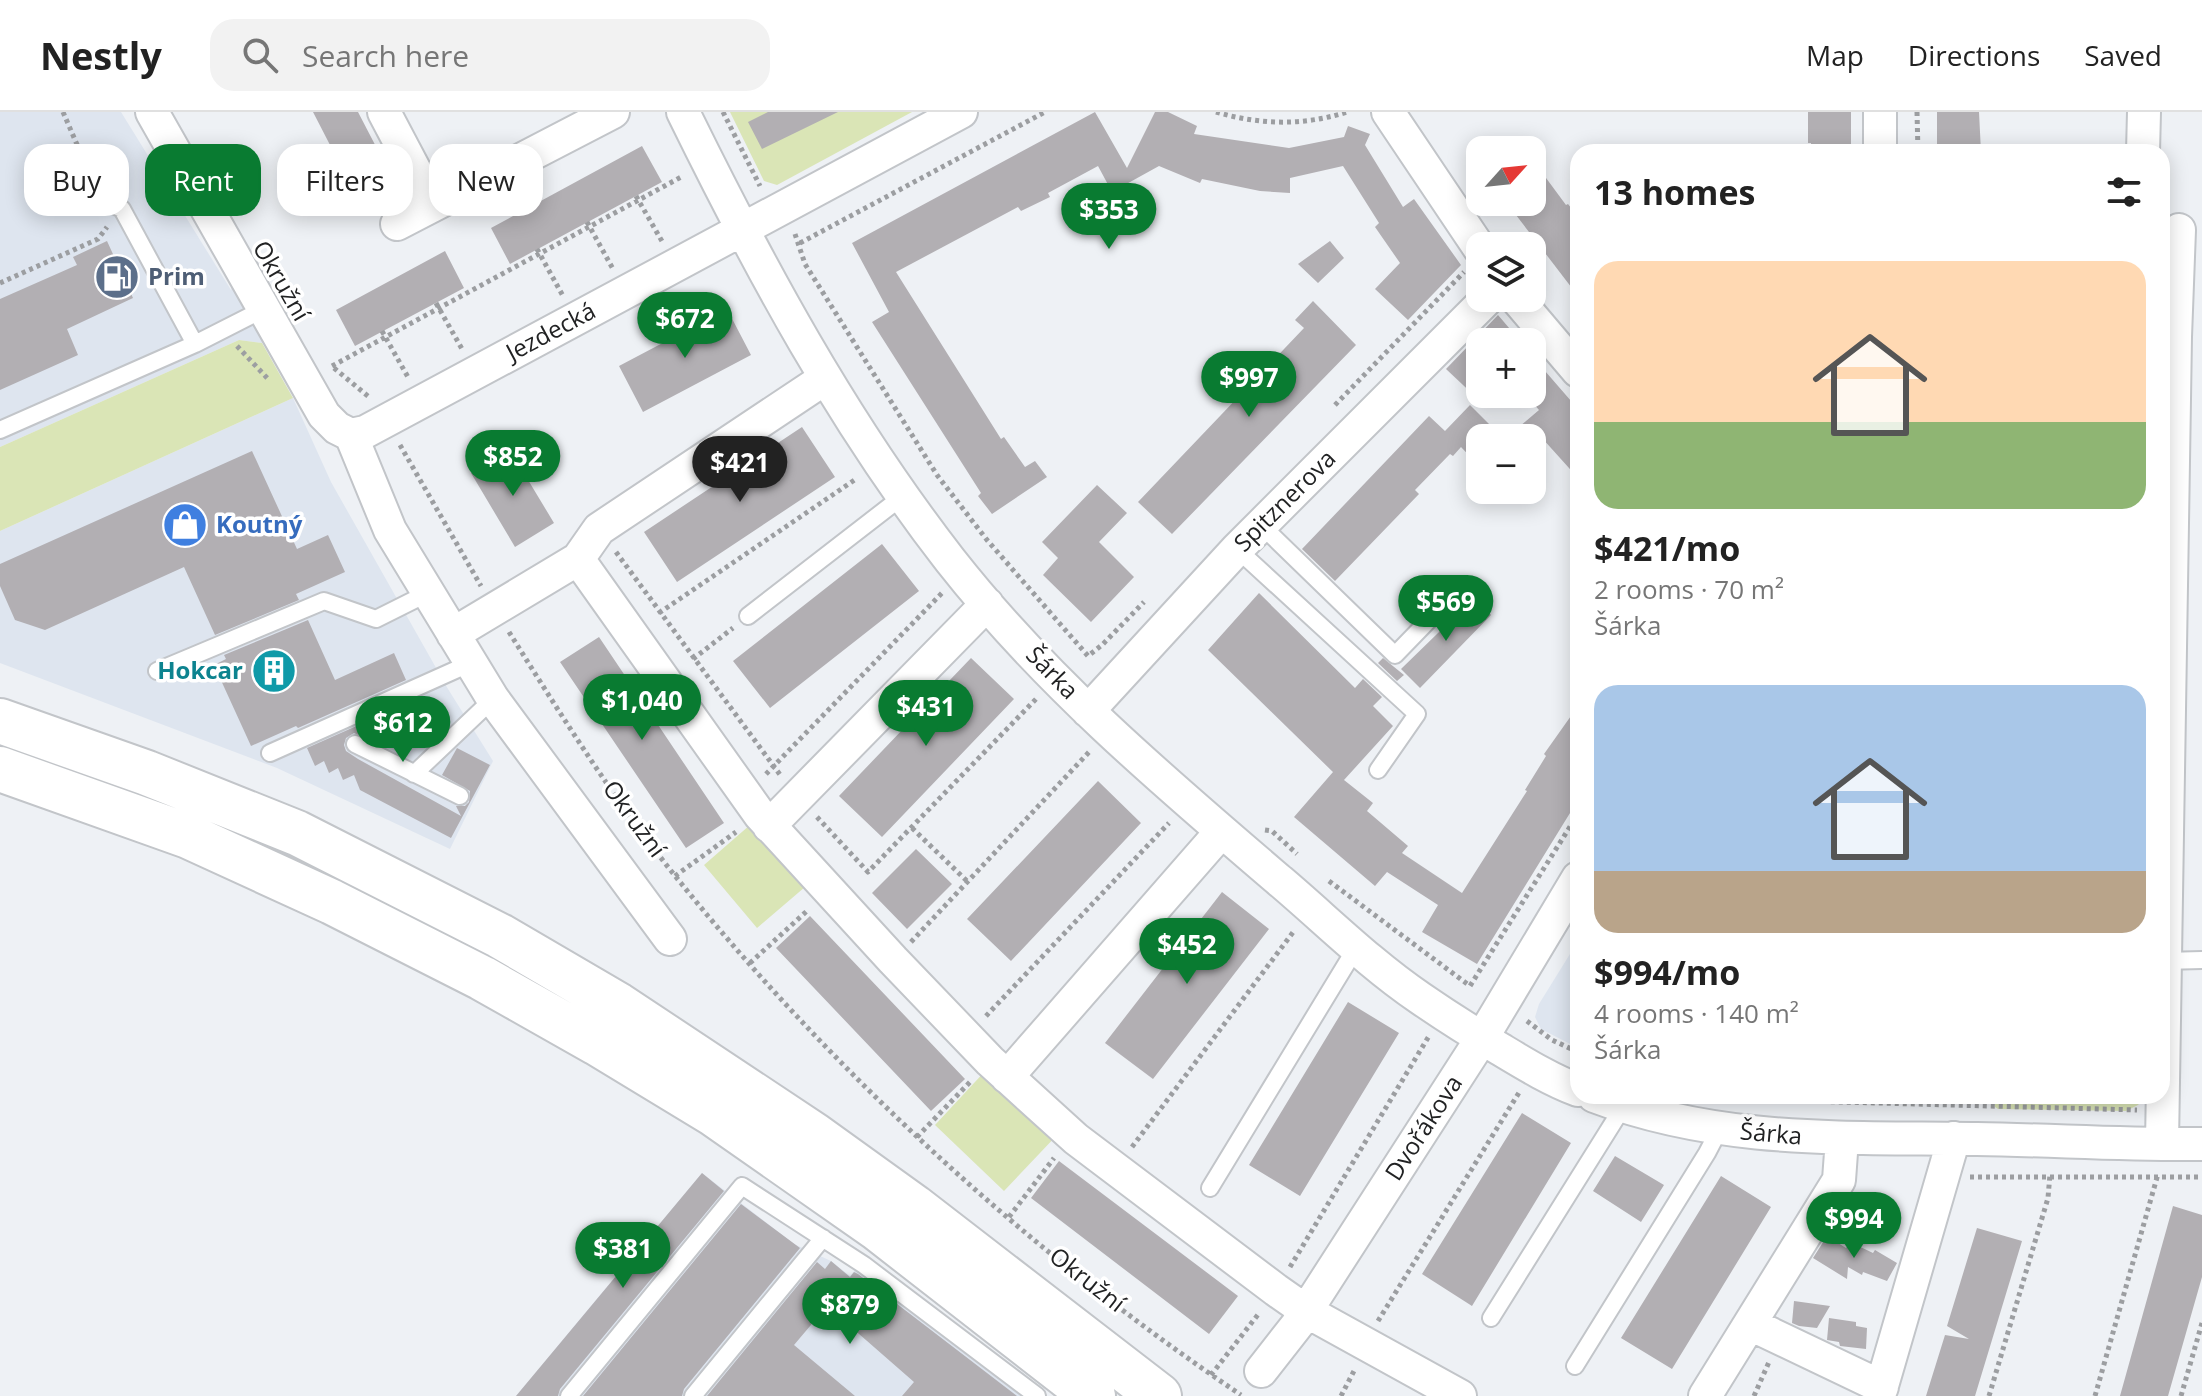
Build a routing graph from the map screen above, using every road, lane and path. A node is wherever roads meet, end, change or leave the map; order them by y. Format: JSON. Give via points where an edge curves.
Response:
{"nodes":[{"id":1,"x":63,"y":112,"type":"edge"},
{"id":2,"x":152,"y":112,"type":"edge"},
{"id":3,"x":384,"y":112,"type":"edge"},
{"id":4,"x":613,"y":112,"type":"edge"},
{"id":5,"x":683,"y":112,"type":"edge"},
{"id":6,"x":723,"y":112,"type":"edge"},
{"id":7,"x":961,"y":112,"type":"edge"},
{"id":8,"x":1045,"y":112,"type":"edge"},
{"id":9,"x":1216,"y":112,"type":"edge"},
{"id":10,"x":1347,"y":112,"type":"edge"},
{"id":11,"x":1388,"y":112,"type":"edge"},
{"id":12,"x":1880,"y":112,"type":"edge"},
{"id":13,"x":1917,"y":112,"type":"edge"},
{"id":14,"x":2144,"y":112,"type":"edge"},
{"id":15,"x":77,"y":144,"type":"edge"},
{"id":16,"x":1880,"y":144,"type":"edge"},
{"id":17,"x":1918,"y":144,"type":"edge"},
{"id":18,"x":2143,"y":144,"type":"edge"},
{"id":19,"x":543,"y":148,"type":"edge"},
{"id":20,"x":691,"y":172,"type":"dead end"},
{"id":21,"x":768,"y":192,"type":"dead end"},
{"id":22,"x":429,"y":197,"type":"edge"},
{"id":23,"x":637,"y":198,"type":"junction"},
{"id":24,"x":429,"y":207,"type":"edge"},
{"id":25,"x":108,"y":216,"type":"edge"},
{"id":26,"x":126,"y":216,"type":"edge"},
{"id":27,"x":397,"y":224,"type":"dead end"},
{"id":28,"x":588,"y":225,"type":"junction"},
{"id":29,"x":2181,"y":228,"type":"edge"},
{"id":30,"x":743,"y":231,"type":"junction"},
{"id":31,"x":800,"y":243,"type":"dead end"},
{"id":32,"x":1466,"y":244,"type":"edge"},
{"id":33,"x":539,"y":251,"type":"junction"},
{"id":34,"x":667,"y":251,"type":"dead end"},
{"id":35,"x":805,"y":264,"type":"dead end"},
{"id":36,"x":1466,"y":266,"type":"edge"},
{"id":37,"x":617,"y":277,"type":"dead end"},
{"id":38,"x":0,"y":283,"type":"edge"},
{"id":39,"x":567,"y":304,"type":"dead end"},
{"id":40,"x":438,"y":305,"type":"junction"},
{"id":41,"x":264,"y":309,"type":"junction"},
{"id":42,"x":1474,"y":312,"type":"edge"},
{"id":43,"x":1528,"y":312,"type":"edge"},
{"id":44,"x":384,"y":334,"type":"junction"},
{"id":45,"x":195,"y":344,"type":"junction"},
{"id":46,"x":466,"y":357,"type":"dead end"},
{"id":47,"x":325,"y":358,"type":"dead end"},
{"id":48,"x":1570,"y":362,"type":"edge"},
{"id":49,"x":332,"y":366,"type":"junction"},
{"id":50,"x":824,"y":379,"type":"junction"},
{"id":51,"x":413,"y":386,"type":"dead end"},
{"id":52,"x":1328,"y":413,"type":"dead end"},
{"id":53,"x":386,"y":420,"type":"junction"},
{"id":54,"x":0,"y":430,"type":"edge"},
{"id":55,"x":351,"y":435,"type":"junction"},
{"id":56,"x":895,"y":502,"type":"junction"},
{"id":57,"x":1261,"y":525,"type":"junction"},
{"id":58,"x":599,"y":529,"type":"junction"},
{"id":59,"x":1237,"y":549,"type":"junction"},
{"id":60,"x":578,"y":559,"type":"junction"},
{"id":61,"x":1457,"y":591,"type":"dead end"},
{"id":62,"x":428,"y":593,"type":"junction"},
{"id":63,"x":1145,"y":601,"type":"dead end"},
{"id":64,"x":496,"y":611,"type":"junction"},
{"id":65,"x":980,"y":611,"type":"junction"},
{"id":66,"x":660,"y":612,"type":"junction"},
{"id":67,"x":748,"y":616,"type":"joint"},
{"id":68,"x":2170,"y":629,"type":"edge"},
{"id":69,"x":630,"y":632,"type":"junction"},
{"id":70,"x":453,"y":634,"type":"junction"},
{"id":71,"x":694,"y":658,"type":"junction"},
{"id":72,"x":471,"y":663,"type":"junction"},
{"id":73,"x":157,"y":671,"type":"dead end"},
{"id":74,"x":664,"y":681,"type":"junction"},
{"id":75,"x":1043,"y":692,"type":"dead end"},
{"id":76,"x":493,"y":699,"type":"junction"},
{"id":77,"x":1088,"y":711,"type":"junction"},
{"id":78,"x":0,"y":721,"type":"edge"},
{"id":79,"x":355,"y":744,"type":"dead end"},
{"id":80,"x":1096,"y":744,"type":"dead end"},
{"id":81,"x":270,"y":753,"type":"dead end"},
{"id":82,"x":774,"y":767,"type":"junction"},
{"id":83,"x":0,"y":769,"type":"edge"},
{"id":84,"x":1378,"y":770,"type":"dead end"},
{"id":85,"x":414,"y":774,"type":"junction"},
{"id":86,"x":460,"y":796,"type":"dead end"},
{"id":87,"x":799,"y":797,"type":"junction"},
{"id":88,"x":758,"y":812,"type":"junction"},
{"id":89,"x":1255,"y":820,"type":"dead end"},
{"id":90,"x":1570,"y":827,"type":"edge"},
{"id":91,"x":912,"y":828,"type":"junction"},
{"id":92,"x":1214,"y":839,"type":"junction"},
{"id":93,"x":1301,"y":860,"type":"dead end"},
{"id":94,"x":675,"y":876,"type":"junction"},
{"id":95,"x":1325,"y":878,"type":"dead end"},
{"id":96,"x":969,"y":883,"type":"junction"},
{"id":97,"x":1570,"y":891,"type":"edge"},
{"id":98,"x":833,"y":897,"type":"junction"},
{"id":99,"x":1300,"y":924,"type":"dead end"},
{"id":100,"x":670,"y":939,"type":"dead end"},
{"id":101,"x":1356,"y":948,"type":"junction"},
{"id":102,"x":893,"y":960,"type":"junction"},
{"id":103,"x":2202,"y":960,"type":"edge"},
{"id":104,"x":2170,"y":961,"type":"edge"},
{"id":105,"x":750,"y":963,"type":"junction"},
{"id":106,"x":1522,"y":1014,"type":"dead end"},
{"id":107,"x":967,"y":1037,"type":"junction"},
{"id":108,"x":1476,"y":1047,"type":"junction"},
{"id":109,"x":1570,"y":1048,"type":"edge"},
{"id":110,"x":998,"y":1069,"type":"junction"},
{"id":111,"x":1570,"y":1086,"type":"edge"},
{"id":112,"x":1533,"y":1092,"type":"dead end"},
{"id":113,"x":1606,"y":1104,"type":"edge"},
{"id":114,"x":1619,"y":1104,"type":"edge"},
{"id":115,"x":1911,"y":1104,"type":"edge"},
{"id":116,"x":2162,"y":1104,"type":"edge"},
{"id":117,"x":2150,"y":1110,"type":"dead end"},
{"id":118,"x":1719,"y":1130,"type":"junction"},
{"id":119,"x":917,"y":1137,"type":"junction"},
{"id":120,"x":1954,"y":1138,"type":"junction"},
{"id":121,"x":1076,"y":1139,"type":"junction"},
{"id":122,"x":1842,"y":1139,"type":"junction"},
{"id":123,"x":2051,"y":1141,"type":"junction"},
{"id":124,"x":2162,"y":1144,"type":"junction"},
{"id":125,"x":2202,"y":1144,"type":"edge"},
{"id":126,"x":1115,"y":1169,"type":"junction"},
{"id":127,"x":1943,"y":1172,"type":"junction"},
{"id":128,"x":2050,"y":1176,"type":"junction"},
{"id":129,"x":2157,"y":1176,"type":"junction"},
{"id":130,"x":2202,"y":1177,"type":"edge"},
{"id":131,"x":1210,"y":1188,"type":"dead end"},
{"id":132,"x":1009,"y":1217,"type":"junction"},
{"id":133,"x":823,"y":1238,"type":"junction"},
{"id":134,"x":1276,"y":1290,"type":"junction"},
{"id":135,"x":1306,"y":1311,"type":"junction"},
{"id":136,"x":1491,"y":1318,"type":"dead end"},
{"id":137,"x":2202,"y":1323,"type":"edge"},
{"id":138,"x":1750,"y":1324,"type":"junction"},
{"id":139,"x":1368,"y":1345,"type":"junction"},
{"id":140,"x":1575,"y":1366,"type":"dead end"},
{"id":141,"x":1211,"y":1375,"type":"junction"},
{"id":142,"x":1252,"y":1383,"type":"edge"},
{"id":143,"x":1881,"y":1391,"type":"edge"},
{"id":144,"x":569,"y":1396,"type":"edge"},
{"id":145,"x":693,"y":1396,"type":"edge"},
{"id":146,"x":1037,"y":1396,"type":"edge"},
{"id":147,"x":1093,"y":1396,"type":"edge"},
{"id":148,"x":1159,"y":1396,"type":"edge"},
{"id":149,"x":1341,"y":1396,"type":"edge"},
{"id":150,"x":1460,"y":1396,"type":"edge"},
{"id":151,"x":1705,"y":1396,"type":"edge"},
{"id":152,"x":1989,"y":1396,"type":"edge"},
{"id":153,"x":2095,"y":1396,"type":"edge"},
{"id":154,"x":2181,"y":1396,"type":"edge"}],
"edges":[{"from":1,"to":15,"type":"path"},
{"from":2,"to":41,"type":"street","name":"Okružní"},
{"from":3,"to":22,"type":"street"},
{"from":4,"to":19,"type":"street"},
{"from":5,"to":30,"type":"street","name":"Šárka"},
{"from":6,"to":21,"type":"path","via":[[760,187]]},
{"from":7,"to":30,"type":"street","name":"Jezdecká"},
{"from":8,"to":31,"type":"path"},
{"from":9,"to":10,"type":"path","via":[[1267,123],[1320,120]]},
{"from":11,"to":32,"type":"street"},
{"from":12,"to":16,"type":"street"},
{"from":13,"to":17,"type":"path"},
{"from":14,"to":18,"type":"street"},
{"from":20,"to":23,"type":"path"},
{"from":23,"to":28,"type":"path"},
{"from":23,"to":34,"type":"path"},
{"from":24,"to":27,"type":"street"},
{"from":25,"to":38,"type":"path","via":[[109,224],[98,239]]},
{"from":26,"to":45,"type":"lane"},
{"from":28,"to":33,"type":"path"},
{"from":28,"to":37,"type":"path"},
{"from":29,"to":68,"type":"street"},
{"from":30,"to":50,"type":"street","name":"Šárka"},
{"from":30,"to":53,"type":"street","name":"Jezdecká"},
{"from":33,"to":39,"type":"path"},
{"from":33,"to":40,"type":"path"},
{"from":35,"to":63,"type":"path","via":[[937,475],[1088,656]]},
{"from":36,"to":52,"type":"path"},
{"from":40,"to":44,"type":"path"},
{"from":40,"to":46,"type":"path"},
{"from":41,"to":45,"type":"lane"},
{"from":41,"to":55,"type":"street","name":"Okružní","via":[[324,415]]},
{"from":42,"to":57,"type":"street","name":"Spitznerova"},
{"from":43,"to":48,"type":"street"},
{"from":44,"to":49,"type":"path"},
{"from":44,"to":51,"type":"path"},
{"from":45,"to":54,"type":"lane"},
{"from":47,"to":49,"type":"path","name":"Okružní"},
{"from":49,"to":53,"type":"path","name":"Okružní","via":[[377,403]]},
{"from":50,"to":56,"type":"street","name":"Šárka"},
{"from":50,"to":58,"type":"street"},
{"from":53,"to":55,"type":"street","name":"Jezdecká"},
{"from":53,"to":64,"type":"path","name":"Okružní"},
{"from":55,"to":62,"type":"street","name":"Okružní","via":[[390,530]]},
{"from":56,"to":65,"type":"street","name":"Šárka","via":[[951,561]]},
{"from":56,"to":66,"type":"path","via":[[863,473]]},
{"from":56,"to":67,"type":"lane"},
{"from":57,"to":59,"type":"street","name":"Spitznerova"},
{"from":57,"to":61,"type":"lane","via":[[1395,655]]},
{"from":58,"to":60,"type":"street"},
{"from":58,"to":66,"type":"path"},
{"from":59,"to":77,"type":"street","name":"Spitznerova"},
{"from":59,"to":84,"type":"lane","via":[[1417,714]]},
{"from":60,"to":64,"type":"street"},
{"from":60,"to":69,"type":"street"},
{"from":62,"to":70,"type":"street","name":"Okružní"},
{"from":62,"to":73,"type":"lane","via":[[376,619],[324,601]]},
{"from":64,"to":70,"type":"street"},
{"from":64,"to":94,"type":"path","name":"Okružní","via":[[572,733]]},
{"from":65,"to":77,"type":"street","name":"Šárka"},
{"from":65,"to":82,"type":"path","via":[[949,585]]},
{"from":65,"to":87,"type":"street"},
{"from":66,"to":69,"type":"path"},
{"from":66,"to":71,"type":"path"},
{"from":67,"to":71,"type":"path"},
{"from":69,"to":74,"type":"street"},
{"from":70,"to":72,"type":"street","name":"Okružní"},
{"from":71,"to":74,"type":"path"},
{"from":71,"to":82,"type":"path"},
{"from":72,"to":76,"type":"street","name":"Okružní"},
{"from":72,"to":81,"type":"lane"},
{"from":74,"to":88,"type":"street"},
{"from":75,"to":91,"type":"path"},
{"from":76,"to":85,"type":"lane"},
{"from":76,"to":100,"type":"street","name":"Okružní"},
{"from":77,"to":92,"type":"street","name":"Šárka"},
{"from":78,"to":148,"type":"highway","via":[[297,833],[500,936],[618,1005],[814,1135]]},
{"from":79,"to":85,"type":"lane"},
{"from":80,"to":96,"type":"path"},
{"from":82,"to":87,"type":"path"},
{"from":82,"to":88,"type":"path"},
{"from":83,"to":147,"type":"highway","via":[[188,836],[482,978],[597,1043],[714,1114],[877,1228]]},
{"from":85,"to":86,"type":"lane"},
{"from":87,"to":88,"type":"street"},
{"from":87,"to":91,"type":"path","via":[[868,872]]},
{"from":88,"to":94,"type":"path"},
{"from":88,"to":98,"type":"street"},
{"from":89,"to":93,"type":"path"},
{"from":90,"to":95,"type":"path","via":[[1470,986]]},
{"from":91,"to":96,"type":"path"},
{"from":92,"to":101,"type":"street","name":"Šárka"},
{"from":92,"to":107,"type":"path","via":[[1175,817]]},
{"from":92,"to":110,"type":"street"},
{"from":94,"to":105,"type":"path","name":"Okružní"},
{"from":96,"to":102,"type":"path"},
{"from":97,"to":108,"type":"street","name":"Dvořákova"},
{"from":98,"to":102,"type":"street"},
{"from":98,"to":105,"type":"path","via":[[806,911]]},
{"from":99,"to":126,"type":"path"},
{"from":101,"to":108,"type":"street","name":"Šárka"},
{"from":101,"to":131,"type":"lane"},
{"from":102,"to":107,"type":"street"},
{"from":103,"to":104,"type":"lane"},
{"from":105,"to":119,"type":"path","name":"Okružní","via":[[872,1096]]},
{"from":106,"to":109,"type":"path"},
{"from":107,"to":110,"type":"street"},
{"from":108,"to":111,"type":"street","name":"Šárka"},
{"from":108,"to":134,"type":"path","via":[[1434,1028]]},
{"from":108,"to":135,"type":"street","name":"Dvořákova"},
{"from":110,"to":119,"type":"path"},
{"from":110,"to":121,"type":"street"},
{"from":112,"to":139,"type":"path","via":[[1522,1087],[1369,1334]]},
{"from":113,"to":136,"type":"lane"},
{"from":114,"to":118,"type":"street","name":"Šárka"},
{"from":115,"to":117,"type":"path"},
{"from":116,"to":124,"type":"street"},
{"from":118,"to":122,"type":"street","name":"Šárka"},
{"from":118,"to":140,"type":"lane"},
{"from":119,"to":132,"type":"path","name":"Okružní"},
{"from":120,"to":122,"type":"street","name":"Šárka"},
{"from":120,"to":123,"type":"street","name":"Šárka"},
{"from":120,"to":127,"type":"street"},
{"from":121,"to":126,"type":"street"},
{"from":121,"to":132,"type":"path"},
{"from":122,"to":138,"type":"street","via":[[1839,1180]]},
{"from":123,"to":124,"type":"street","name":"Šárka"},
{"from":123,"to":128,"type":"path"},
{"from":124,"to":125,"type":"street","name":"Šárka"},
{"from":124,"to":129,"type":"path"},
{"from":126,"to":134,"type":"street"},
{"from":127,"to":128,"type":"path","via":[[1960,1177]]},
{"from":127,"to":143,"type":"street"},
{"from":128,"to":129,"type":"path"},
{"from":128,"to":152,"type":"path"},
{"from":129,"to":130,"type":"path"},
{"from":129,"to":153,"type":"path"},
{"from":132,"to":141,"type":"path","name":"Okružní","via":[[1095,1290]]},
{"from":133,"to":144,"type":"lane","via":[[742,1186]]},
{"from":133,"to":145,"type":"lane"},
{"from":133,"to":146,"type":"lane"},
{"from":134,"to":135,"type":"street"},
{"from":134,"to":141,"type":"path"},
{"from":135,"to":139,"type":"street"},
{"from":135,"to":142,"type":"street","name":"Dvořákova"},
{"from":137,"to":154,"type":"path"},
{"from":138,"to":143,"type":"street"},
{"from":138,"to":151,"type":"street"},
{"from":139,"to":149,"type":"path"},
{"from":139,"to":150,"type":"street"},
{"from":141,"to":142,"type":"path","name":"Okružní"}]}
